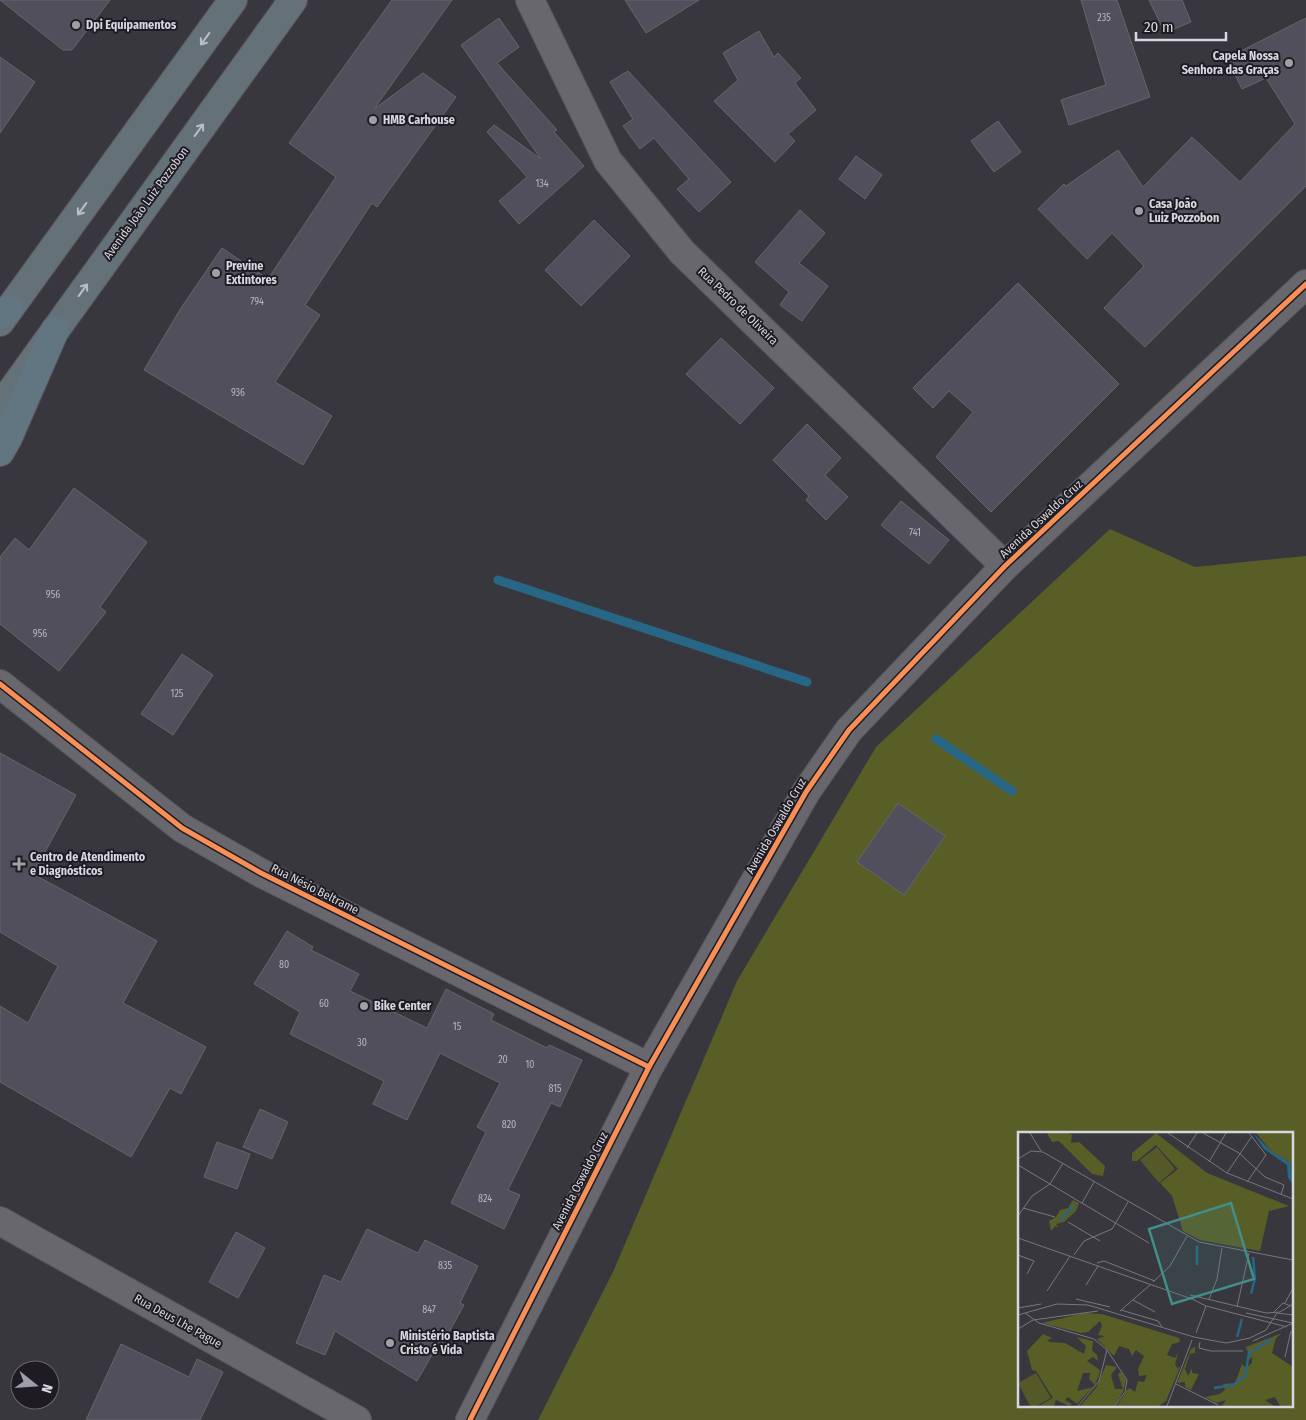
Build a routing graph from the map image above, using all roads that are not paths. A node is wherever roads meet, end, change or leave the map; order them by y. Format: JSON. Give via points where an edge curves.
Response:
{"nodes":[{"id":1,"x":233,"y":0,"type":"edge"},
{"id":2,"x":293,"y":0,"type":"edge"},
{"id":3,"x":530,"y":0,"type":"edge"},
{"id":4,"x":1306,"y":284,"type":"edge"},
{"id":5,"x":3,"y":315,"type":"edge"},
{"id":6,"x":55,"y":330,"type":"junction"},
{"id":7,"x":0,"y":407,"type":"edge"},
{"id":8,"x":0,"y":452,"type":"edge"},
{"id":9,"x":1005,"y":566,"type":"junction"},
{"id":10,"x":0,"y":684,"type":"edge"},
{"id":11,"x":648,"y":1067,"type":"junction"},
{"id":12,"x":0,"y":1221,"type":"edge"},
{"id":13,"x":357,"y":1420,"type":"edge"},
{"id":14,"x":470,"y":1420,"type":"edge"}],
"edges":[{"from":1,"to":5,"type":"main road","one_way":true},
{"from":6,"to":2,"type":"main road","name":"Avenida João Luiz Pozzobon","one_way":true},
{"from":3,"to":9,"type":"street","name":"Rua Pedro de Oliveira","via":[[608,160],[682,252]]},
{"from":4,"to":9,"type":"street","name":"Avenida Oswaldo Cruz"},
{"from":6,"to":7,"type":"main road","name":"Avenida João Luiz Pozzobon"},
{"from":6,"to":8,"type":"highway"},
{"from":9,"to":11,"type":"street","name":"Avenida Oswaldo Cruz","via":[[849,730],[806,792]]},
{"from":10,"to":11,"type":"street","name":"Rua Nésio Beltrame","via":[[182,828],[261,873]]},
{"from":11,"to":14,"type":"street","name":"Avenida Oswaldo Cruz"},
{"from":12,"to":13,"type":"street","name":"Rua Deus Lhe Pague"}]}
